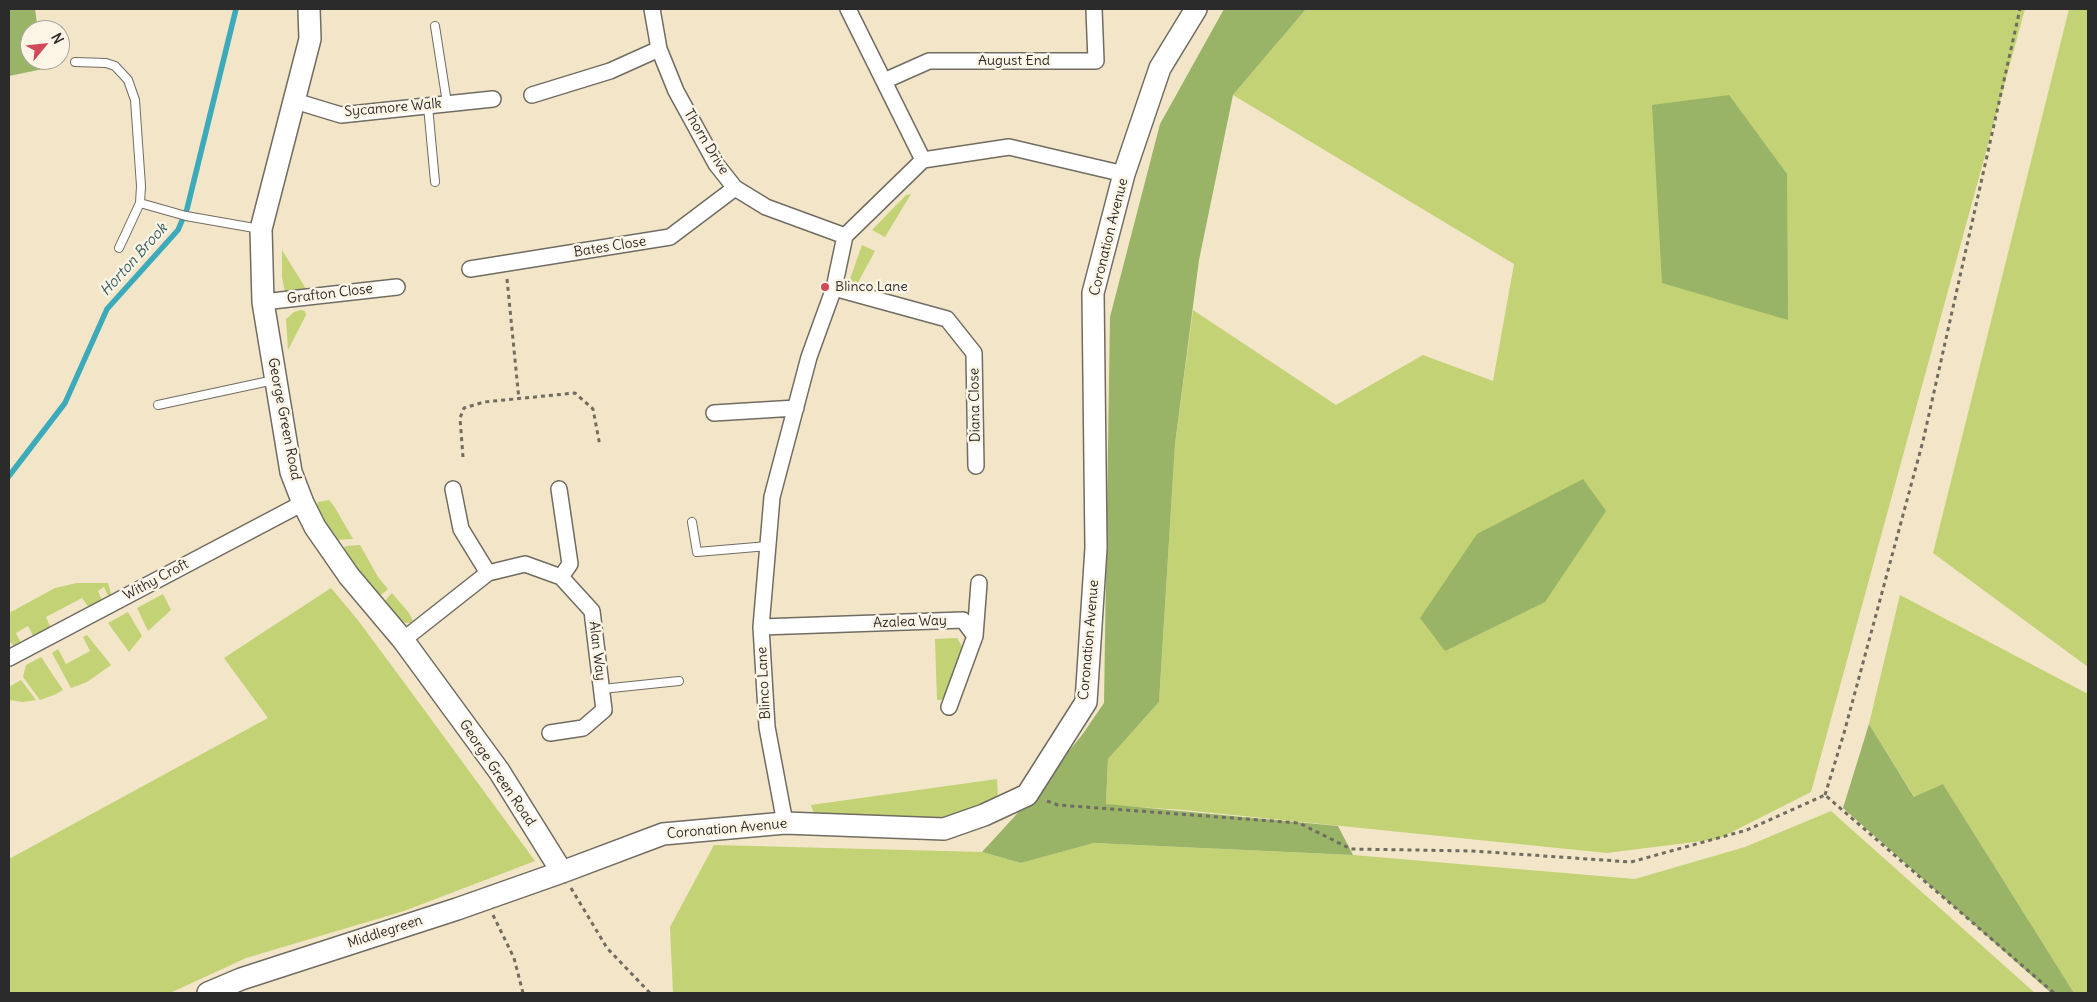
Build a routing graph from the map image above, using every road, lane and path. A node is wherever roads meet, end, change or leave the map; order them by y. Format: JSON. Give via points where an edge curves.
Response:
{"nodes":[{"id":1,"x":309,"y":9,"type":"edge"},
{"id":2,"x":652,"y":9,"type":"edge"},
{"id":3,"x":848,"y":9,"type":"edge"},
{"id":4,"x":1094,"y":9,"type":"edge"},
{"id":5,"x":1196,"y":9,"type":"edge"},
{"id":6,"x":2020,"y":9,"type":"edge"},
{"id":7,"x":435,"y":26,"type":"dead end"},
{"id":8,"x":659,"y":49,"type":"junction"},
{"id":9,"x":76,"y":62,"type":"dead end"},
{"id":10,"x":884,"y":81,"type":"junction"},
{"id":11,"x":532,"y":95,"type":"dead end"},
{"id":12,"x":493,"y":99,"type":"dead end"},
{"id":13,"x":295,"y":101,"type":"junction"},
{"id":14,"x":448,"y":103,"type":"junction"},
{"id":15,"x":428,"y":106,"type":"junction"},
{"id":16,"x":923,"y":160,"type":"junction"},
{"id":17,"x":1124,"y":174,"type":"junction"},
{"id":18,"x":435,"y":182,"type":"dead end"},
{"id":19,"x":735,"y":188,"type":"junction"},
{"id":20,"x":140,"y":203,"type":"junction"},
{"id":21,"x":261,"y":229,"type":"junction"},
{"id":22,"x":845,"y":236,"type":"junction"},
{"id":23,"x":119,"y":248,"type":"dead end"},
{"id":24,"x":506,"y":264,"type":"junction"},
{"id":25,"x":470,"y":269,"type":"dead end"},
{"id":26,"x":397,"y":286,"type":"dead end"},
{"id":27,"x":834,"y":288,"type":"junction"},
{"id":28,"x":263,"y":302,"type":"junction"},
{"id":29,"x":276,"y":380,"type":"junction"},
{"id":30,"x":518,"y":400,"type":"junction"},
{"id":31,"x":158,"y":405,"type":"dead end"},
{"id":32,"x":796,"y":408,"type":"junction"},
{"id":33,"x":714,"y":413,"type":"dead end"},
{"id":34,"x":600,"y":446,"type":"dead end"},
{"id":35,"x":464,"y":457,"type":"dead end"},
{"id":36,"x":976,"y":466,"type":"dead end"},
{"id":37,"x":453,"y":489,"type":"dead end"},
{"id":38,"x":559,"y":489,"type":"dead end"},
{"id":39,"x":302,"y":503,"type":"junction"},
{"id":40,"x":692,"y":522,"type":"dead end"},
{"id":41,"x":768,"y":546,"type":"junction"},
{"id":42,"x":488,"y":573,"type":"junction"},
{"id":43,"x":561,"y":578,"type":"junction"},
{"id":44,"x":980,"y":583,"type":"dead end"},
{"id":45,"x":761,"y":627,"type":"junction"},
{"id":46,"x":975,"y":636,"type":"junction"},
{"id":47,"x":403,"y":640,"type":"junction"},
{"id":48,"x":9,"y":658,"type":"edge"},
{"id":49,"x":679,"y":681,"type":"dead end"},
{"id":50,"x":602,"y":689,"type":"junction"},
{"id":51,"x":949,"y":708,"type":"dead end"},
{"id":52,"x":550,"y":733,"type":"dead end"},
{"id":53,"x":1027,"y":795,"type":"junction"},
{"id":54,"x":1825,"y":795,"type":"junction"},
{"id":55,"x":784,"y":823,"type":"junction"},
{"id":56,"x":562,"y":872,"type":"junction"},
{"id":57,"x":486,"y":898,"type":"junction"},
{"id":58,"x":208,"y":993,"type":"edge"},
{"id":59,"x":523,"y":993,"type":"edge"},
{"id":60,"x":650,"y":993,"type":"edge"},
{"id":61,"x":2054,"y":993,"type":"edge"}],
"edges":[{"from":1,"to":13,"type":"street","name":"George Green Road","via":[[310,39]]},
{"from":2,"to":8,"type":"street","name":"Thorn Drive"},
{"from":3,"to":10,"type":"street"},
{"from":4,"to":10,"type":"street","name":"August End","via":[[1096,61],[929,61]]},
{"from":5,"to":17,"type":"street","name":"Coronation Avenue","via":[[1160,68]]},
{"from":6,"to":54,"type":"path","via":[[1923,442]]},
{"from":7,"to":14,"type":"lane"},
{"from":8,"to":11,"type":"street","via":[[610,71]]},
{"from":8,"to":19,"type":"street","name":"Thorn Drive","via":[[676,91],[711,156]]},
{"from":9,"to":20,"type":"lane","via":[[115,66],[133,90]]},
{"from":10,"to":16,"type":"street"},
{"from":12,"to":14,"type":"street","name":"Sycamore Walk"},
{"from":13,"to":15,"type":"street","name":"Sycamore Walk","via":[[341,115]]},
{"from":13,"to":21,"type":"street","name":"George Green Road"},
{"from":14,"to":15,"type":"street","name":"Sycamore Walk"},
{"from":15,"to":18,"type":"lane"},
{"from":16,"to":17,"type":"street","via":[[1009,147]]},
{"from":16,"to":22,"type":"street"},
{"from":17,"to":53,"type":"street","name":"Coronation Avenue","via":[[1093,293],[1096,548],[1086,702]]},
{"from":19,"to":22,"type":"street","name":"Thorn Drive","via":[[766,207]]},
{"from":19,"to":24,"type":"street","name":"Bates Close","via":[[670,237]]},
{"from":20,"to":21,"type":"lane","via":[[186,216]]},
{"from":20,"to":23,"type":"lane"},
{"from":21,"to":28,"type":"street","name":"George Green Road"},
{"from":22,"to":27,"type":"street","name":"Blinco Lane"},
{"from":24,"to":25,"type":"street","name":"Bates Close"},
{"from":24,"to":30,"type":"path"},
{"from":26,"to":28,"type":"street","name":"Grafton Close"},
{"from":27,"to":32,"type":"street","name":"Blinco Lane"},
{"from":27,"to":36,"type":"street","name":"Diana Close","via":[[947,319],[974,353]]},
{"from":28,"to":29,"type":"street","name":"George Green Road"},
{"from":29,"to":31,"type":"lane"},
{"from":29,"to":39,"type":"street","name":"George Green Road","via":[[292,472]]},
{"from":30,"to":34,"type":"path","via":[[575,393],[593,409]]},
{"from":30,"to":35,"type":"path","via":[[484,402],[464,408],[460,418]]},
{"from":32,"to":33,"type":"street"},
{"from":32,"to":41,"type":"street","name":"Blinco Lane","via":[[772,497]]},
{"from":37,"to":42,"type":"street","via":[[461,529]]},
{"from":38,"to":43,"type":"street","via":[[570,564]]},
{"from":39,"to":47,"type":"street","name":"George Green Road","via":[[349,576]]},
{"from":39,"to":48,"type":"street","name":"Withy Croft"},
{"from":40,"to":41,"type":"lane","via":[[697,552]]},
{"from":41,"to":45,"type":"street","name":"Blinco Lane"},
{"from":42,"to":43,"type":"street","name":"Alan Way","via":[[525,564]]},
{"from":42,"to":47,"type":"street","name":"Alan Way"},
{"from":43,"to":50,"type":"street","name":"Alan Way","via":[[592,611]]},
{"from":44,"to":46,"type":"street"},
{"from":45,"to":46,"type":"street","name":"Azalea Way","via":[[963,620]]},
{"from":45,"to":55,"type":"street","name":"Blinco Lane","via":[[767,727]]},
{"from":46,"to":51,"type":"street"},
{"from":47,"to":56,"type":"street","name":"George Green Road","via":[[499,771]]},
{"from":49,"to":50,"type":"lane"},
{"from":50,"to":52,"type":"street","name":"Alan Way","via":[[604,710],[583,728]]},
{"from":53,"to":54,"type":"path","via":[[1058,805],[1299,823],[1352,849],[1473,851],[1630,862],[1747,830]]},
{"from":53,"to":55,"type":"street","name":"Coronation Avenue","via":[[944,829]]},
{"from":54,"to":61,"type":"path"},
{"from":55,"to":56,"type":"street","name":"Coronation Avenue","via":[[663,834]]},
{"from":56,"to":57,"type":"street","name":"Middlegreen"},
{"from":56,"to":60,"type":"path","via":[[607,948]]},
{"from":57,"to":58,"type":"street","name":"Middlegreen","via":[[241,979]]},
{"from":57,"to":59,"type":"path","via":[[514,958]]}]}
